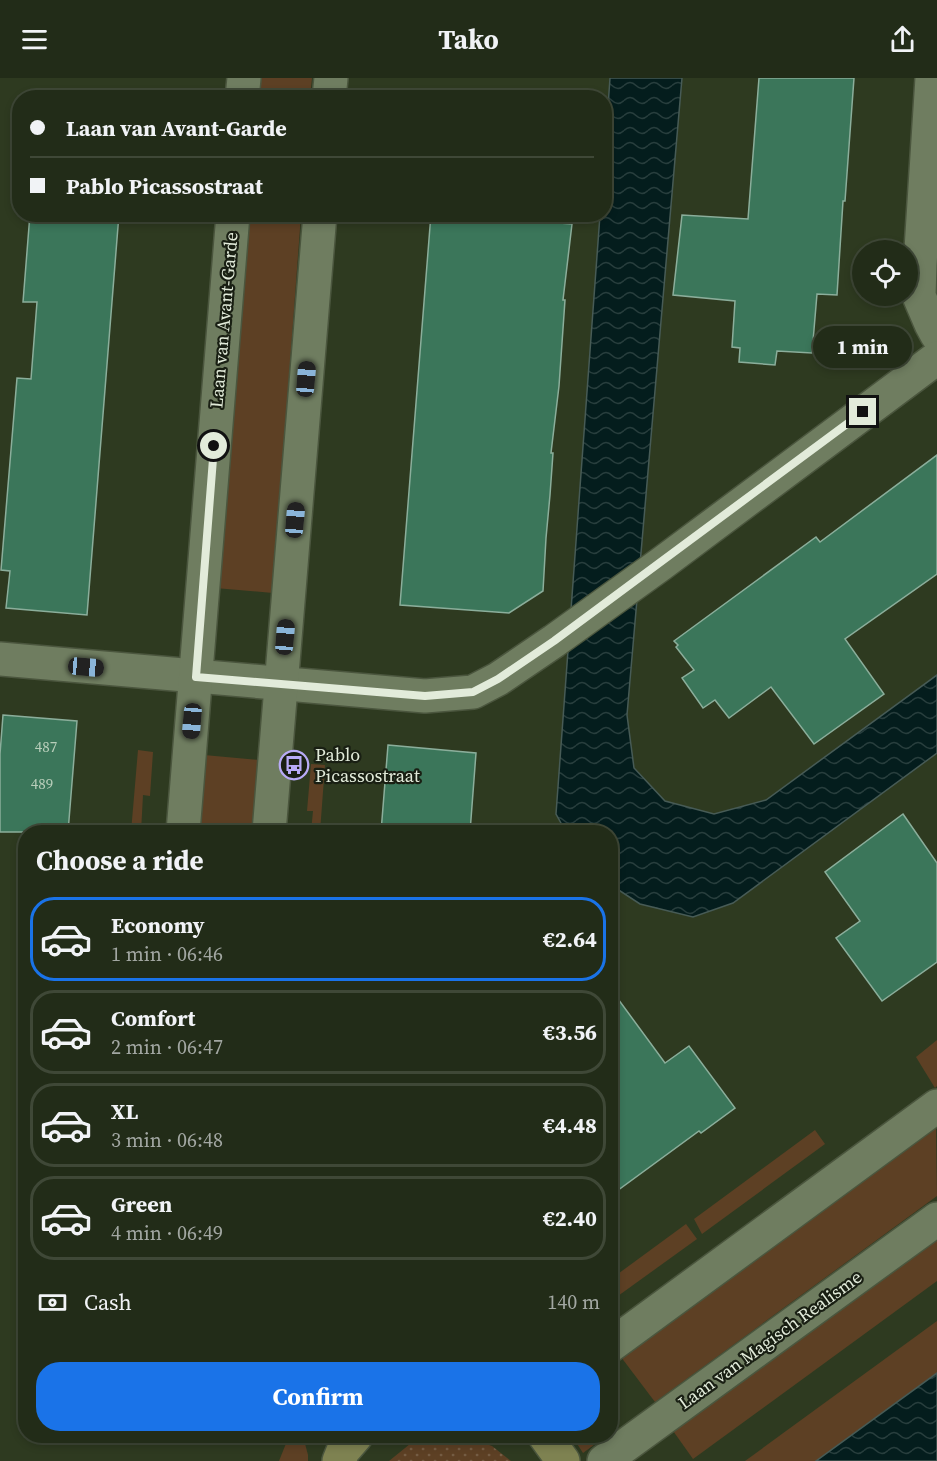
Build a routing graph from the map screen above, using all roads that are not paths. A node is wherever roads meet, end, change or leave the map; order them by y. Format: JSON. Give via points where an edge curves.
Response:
{"nodes":[{"id":1,"x":932,"y":78,"type":"edge"},
{"id":2,"x":232,"y":222,"type":"edge"},
{"id":3,"x":319,"y":222,"type":"edge"},
{"id":4,"x":937,"y":335,"type":"edge"},
{"id":5,"x":937,"y":358,"type":"edge"},
{"id":6,"x":0,"y":658,"type":"edge"},
{"id":7,"x":196,"y":677,"type":"junction"},
{"id":8,"x":282,"y":684,"type":"junction"},
{"id":9,"x":184,"y":825,"type":"edge"},
{"id":10,"x":270,"y":825,"type":"edge"},
{"id":11,"x":937,"y":1106,"type":"edge"},
{"id":12,"x":937,"y":1219,"type":"edge"},
{"id":13,"x":618,"y":1340,"type":"edge"},
{"id":14,"x":550,"y":1443,"type":"edge"},
{"id":15,"x":563,"y":1461,"type":"edge"},
{"id":16,"x":604,"y":1461,"type":"edge"}],
"edges":[{"from":1,"to":4,"type":"street","via":[[919,296]]},
{"from":2,"to":7,"type":"street","name":"Laan van Avant-Garde"},
{"from":3,"to":8,"type":"street"},
{"from":5,"to":8,"type":"street","via":[[661,564],[554,641],[473,692],[425,696]]},
{"from":6,"to":7,"type":"street"},
{"from":7,"to":8,"type":"street"},
{"from":7,"to":9,"type":"street","name":"Laan van Avant-Garde"},
{"from":8,"to":10,"type":"street"},
{"from":11,"to":13,"type":"street"},
{"from":12,"to":16,"type":"street","name":"Laan van Magisch Realisme"},
{"from":14,"to":15,"type":"main road"}]}
